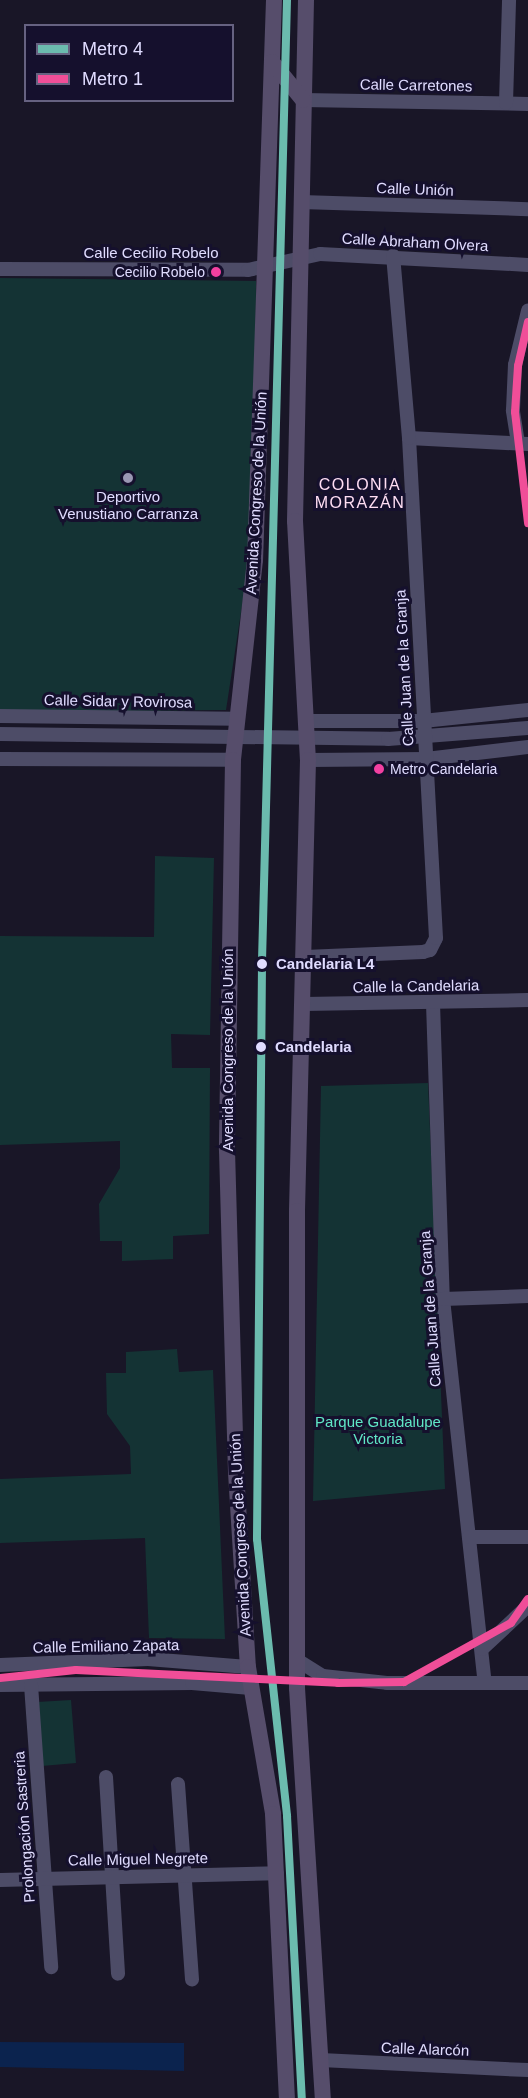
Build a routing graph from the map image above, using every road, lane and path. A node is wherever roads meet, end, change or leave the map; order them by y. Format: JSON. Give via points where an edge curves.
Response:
{"nodes":[{"id":1,"x":274,"y":0,"type":"edge"},
{"id":2,"x":306,"y":0,"type":"edge"},
{"id":3,"x":509,"y":0,"type":"edge"},
{"id":4,"x":272,"y":62,"type":"junction"},
{"id":5,"x":303,"y":100,"type":"junction"},
{"id":6,"x":506,"y":103,"type":"junction"},
{"id":7,"x":528,"y":104,"type":"edge"},
{"id":8,"x":301,"y":202,"type":"junction"},
{"id":9,"x":528,"y":209,"type":"edge"},
{"id":10,"x":300,"y":256,"type":"junction"},
{"id":11,"x":393,"y":256,"type":"junction"},
{"id":12,"x":528,"y":265,"type":"edge"},
{"id":13,"x":265,"y":267,"type":"junction"},
{"id":14,"x":0,"y":269,"type":"edge"},
{"id":15,"x":528,"y":311,"type":"edge"},
{"id":16,"x":409,"y":438,"type":"junction"},
{"id":17,"x":523,"y":443,"type":"edge"},
{"id":18,"x":528,"y":710,"type":"edge"},
{"id":19,"x":0,"y":716,"type":"edge"},
{"id":20,"x":235,"y":719,"type":"junction"},
{"id":21,"x":307,"y":721,"type":"junction"},
{"id":22,"x":423,"y":721,"type":"junction"},
{"id":23,"x":528,"y":728,"type":"edge"},
{"id":24,"x":0,"y":734,"type":"edge"},
{"id":25,"x":528,"y":747,"type":"edge"},
{"id":26,"x":0,"y":759,"type":"edge"},
{"id":27,"x":426,"y":759,"type":"junction"},
{"id":28,"x":232,"y":760,"type":"junction"},
{"id":29,"x":308,"y":760,"type":"junction"},
{"id":30,"x":304,"y":957,"type":"junction"},
{"id":31,"x":528,"y":1000,"type":"edge"},
{"id":32,"x":433,"y":1003,"type":"junction"},
{"id":33,"x":304,"y":1004,"type":"junction"},
{"id":34,"x":528,"y":1296,"type":"edge"},
{"id":35,"x":443,"y":1299,"type":"junction"},
{"id":36,"x":469,"y":1537,"type":"junction"},
{"id":37,"x":528,"y":1538,"type":"edge"},
{"id":38,"x":528,"y":1606,"type":"edge"},
{"id":39,"x":482,"y":1649,"type":"junction"},
{"id":40,"x":297,"y":1660,"type":"junction"},
{"id":41,"x":0,"y":1665,"type":"edge"},
{"id":42,"x":248,"y":1667,"type":"junction"},
{"id":43,"x":485,"y":1683,"type":"junction"},
{"id":44,"x":528,"y":1683,"type":"edge"},
{"id":45,"x":0,"y":1685,"type":"edge"},
{"id":46,"x":31,"y":1685,"type":"junction"},
{"id":47,"x":251,"y":1688,"type":"junction"},
{"id":48,"x":106,"y":1778,"type":"dead end"},
{"id":49,"x":178,"y":1784,"type":"dead end"},
{"id":50,"x":184,"y":1873,"type":"junction"},
{"id":51,"x":278,"y":1874,"type":"junction"},
{"id":52,"x":112,"y":1875,"type":"junction"},
{"id":53,"x":43,"y":1878,"type":"junction"},
{"id":54,"x":0,"y":1880,"type":"edge"},
{"id":55,"x":51,"y":1967,"type":"dead end"},
{"id":56,"x":118,"y":1974,"type":"dead end"},
{"id":57,"x":192,"y":1980,"type":"dead end"},
{"id":58,"x":321,"y":2060,"type":"junction"},
{"id":59,"x":528,"y":2070,"type":"edge"},
{"id":60,"x":287,"y":2098,"type":"edge"},
{"id":61,"x":323,"y":2098,"type":"edge"}],
"edges":[{"from":1,"to":4,"type":"main road","name":"Avenida Congreso de la Unión"},
{"from":2,"to":5,"type":"main road"},
{"from":3,"to":6,"type":"street"},
{"from":4,"to":5,"type":"main road"},
{"from":4,"to":13,"type":"main road","name":"Avenida Congreso de la Unión"},
{"from":5,"to":6,"type":"street","name":"Calle Carretones"},
{"from":5,"to":8,"type":"main road"},
{"from":6,"to":7,"type":"street","name":"Calle Carretones"},
{"from":8,"to":9,"type":"street","name":"Calle Unión"},
{"from":8,"to":10,"type":"main road"},
{"from":10,"to":11,"type":"street","name":"Calle Abraham Olvera"},
{"from":10,"to":13,"type":"street","name":"Calle Cecilio Robelo"},
{"from":10,"to":21,"type":"main road","via":[[296,550]]},
{"from":11,"to":12,"type":"street","name":"Calle Abraham Olvera"},
{"from":11,"to":16,"type":"street","name":"Calle Juan de la Granja"},
{"from":13,"to":14,"type":"street","name":"Calle Cecilio Robelo"},
{"from":13,"to":20,"type":"main road","name":"Avenida Congreso de la Unión","via":[[255,560]]},
{"from":15,"to":17,"type":"street","via":[[515,365],[513,410]]},
{"from":16,"to":17,"type":"street"},
{"from":16,"to":22,"type":"street","name":"Calle Juan de la Granja"},
{"from":18,"to":22,"type":"street"},
{"from":19,"to":20,"type":"street","name":"Calle Sidar y Rovirosa"},
{"from":20,"to":28,"type":"main road","name":"Avenida Congreso de la Unión"},
{"from":21,"to":22,"type":"street"},
{"from":21,"to":29,"type":"main road"},
{"from":22,"to":27,"type":"street","name":"Calle Juan de la Granja"},
{"from":23,"to":24,"type":"street","via":[[388,739]]},
{"from":25,"to":27,"type":"street"},
{"from":26,"to":28,"type":"street"},
{"from":27,"to":29,"type":"street"},
{"from":27,"to":30,"type":"street","name":"Calle Juan de la Granja","via":[[435,945],[423,952]]},
{"from":28,"to":42,"type":"main road","name":"Avenida Congreso de la Unión","via":[[229,1240],[236,1472]]},
{"from":29,"to":30,"type":"main road"},
{"from":30,"to":33,"type":"main road"},
{"from":31,"to":32,"type":"street","name":"Calle la Candelaria"},
{"from":32,"to":33,"type":"street","name":"Calle la Candelaria"},
{"from":32,"to":35,"type":"street","name":"Calle Juan de la Granja"},
{"from":33,"to":40,"type":"main road","via":[[296,1303]]},
{"from":34,"to":35,"type":"street"},
{"from":35,"to":36,"type":"street","name":"Calle Juan de la Granja"},
{"from":36,"to":37,"type":"street"},
{"from":36,"to":39,"type":"street","name":"Calle Juan de la Granja"},
{"from":38,"to":39,"type":"street"},
{"from":39,"to":43,"type":"street","name":"Calle Juan de la Granja"},
{"from":40,"to":43,"type":"street","via":[[323,1676],[387,1683]]},
{"from":40,"to":58,"type":"main road"},
{"from":41,"to":42,"type":"street","name":"Calle Emiliano Zapata","via":[[148,1659]]},
{"from":42,"to":47,"type":"main road","name":"Avenida Congreso de la Unión"},
{"from":43,"to":44,"type":"street"},
{"from":45,"to":46,"type":"street"},
{"from":46,"to":47,"type":"street","via":[[192,1683]]},
{"from":46,"to":53,"type":"street","name":"Prolongación Sastreria"},
{"from":47,"to":51,"type":"main road","name":"Avenida Congreso de la Unión","via":[[265,1752]]},
{"from":48,"to":52,"type":"street"},
{"from":49,"to":50,"type":"street"},
{"from":50,"to":51,"type":"street","name":"Calle Miguel Negrete"},
{"from":50,"to":52,"type":"street","name":"Calle Miguel Negrete"},
{"from":50,"to":57,"type":"street"},
{"from":51,"to":60,"type":"main road","name":"Avenida Congreso de la Unión"},
{"from":52,"to":53,"type":"street","name":"Calle Miguel Negrete"},
{"from":52,"to":56,"type":"street"},
{"from":53,"to":54,"type":"street","name":"Calle Miguel Negrete"},
{"from":53,"to":55,"type":"street","name":"Prolongación Sastreria"},
{"from":58,"to":59,"type":"street","name":"Calle Alarcón"},
{"from":58,"to":61,"type":"main road"}]}
